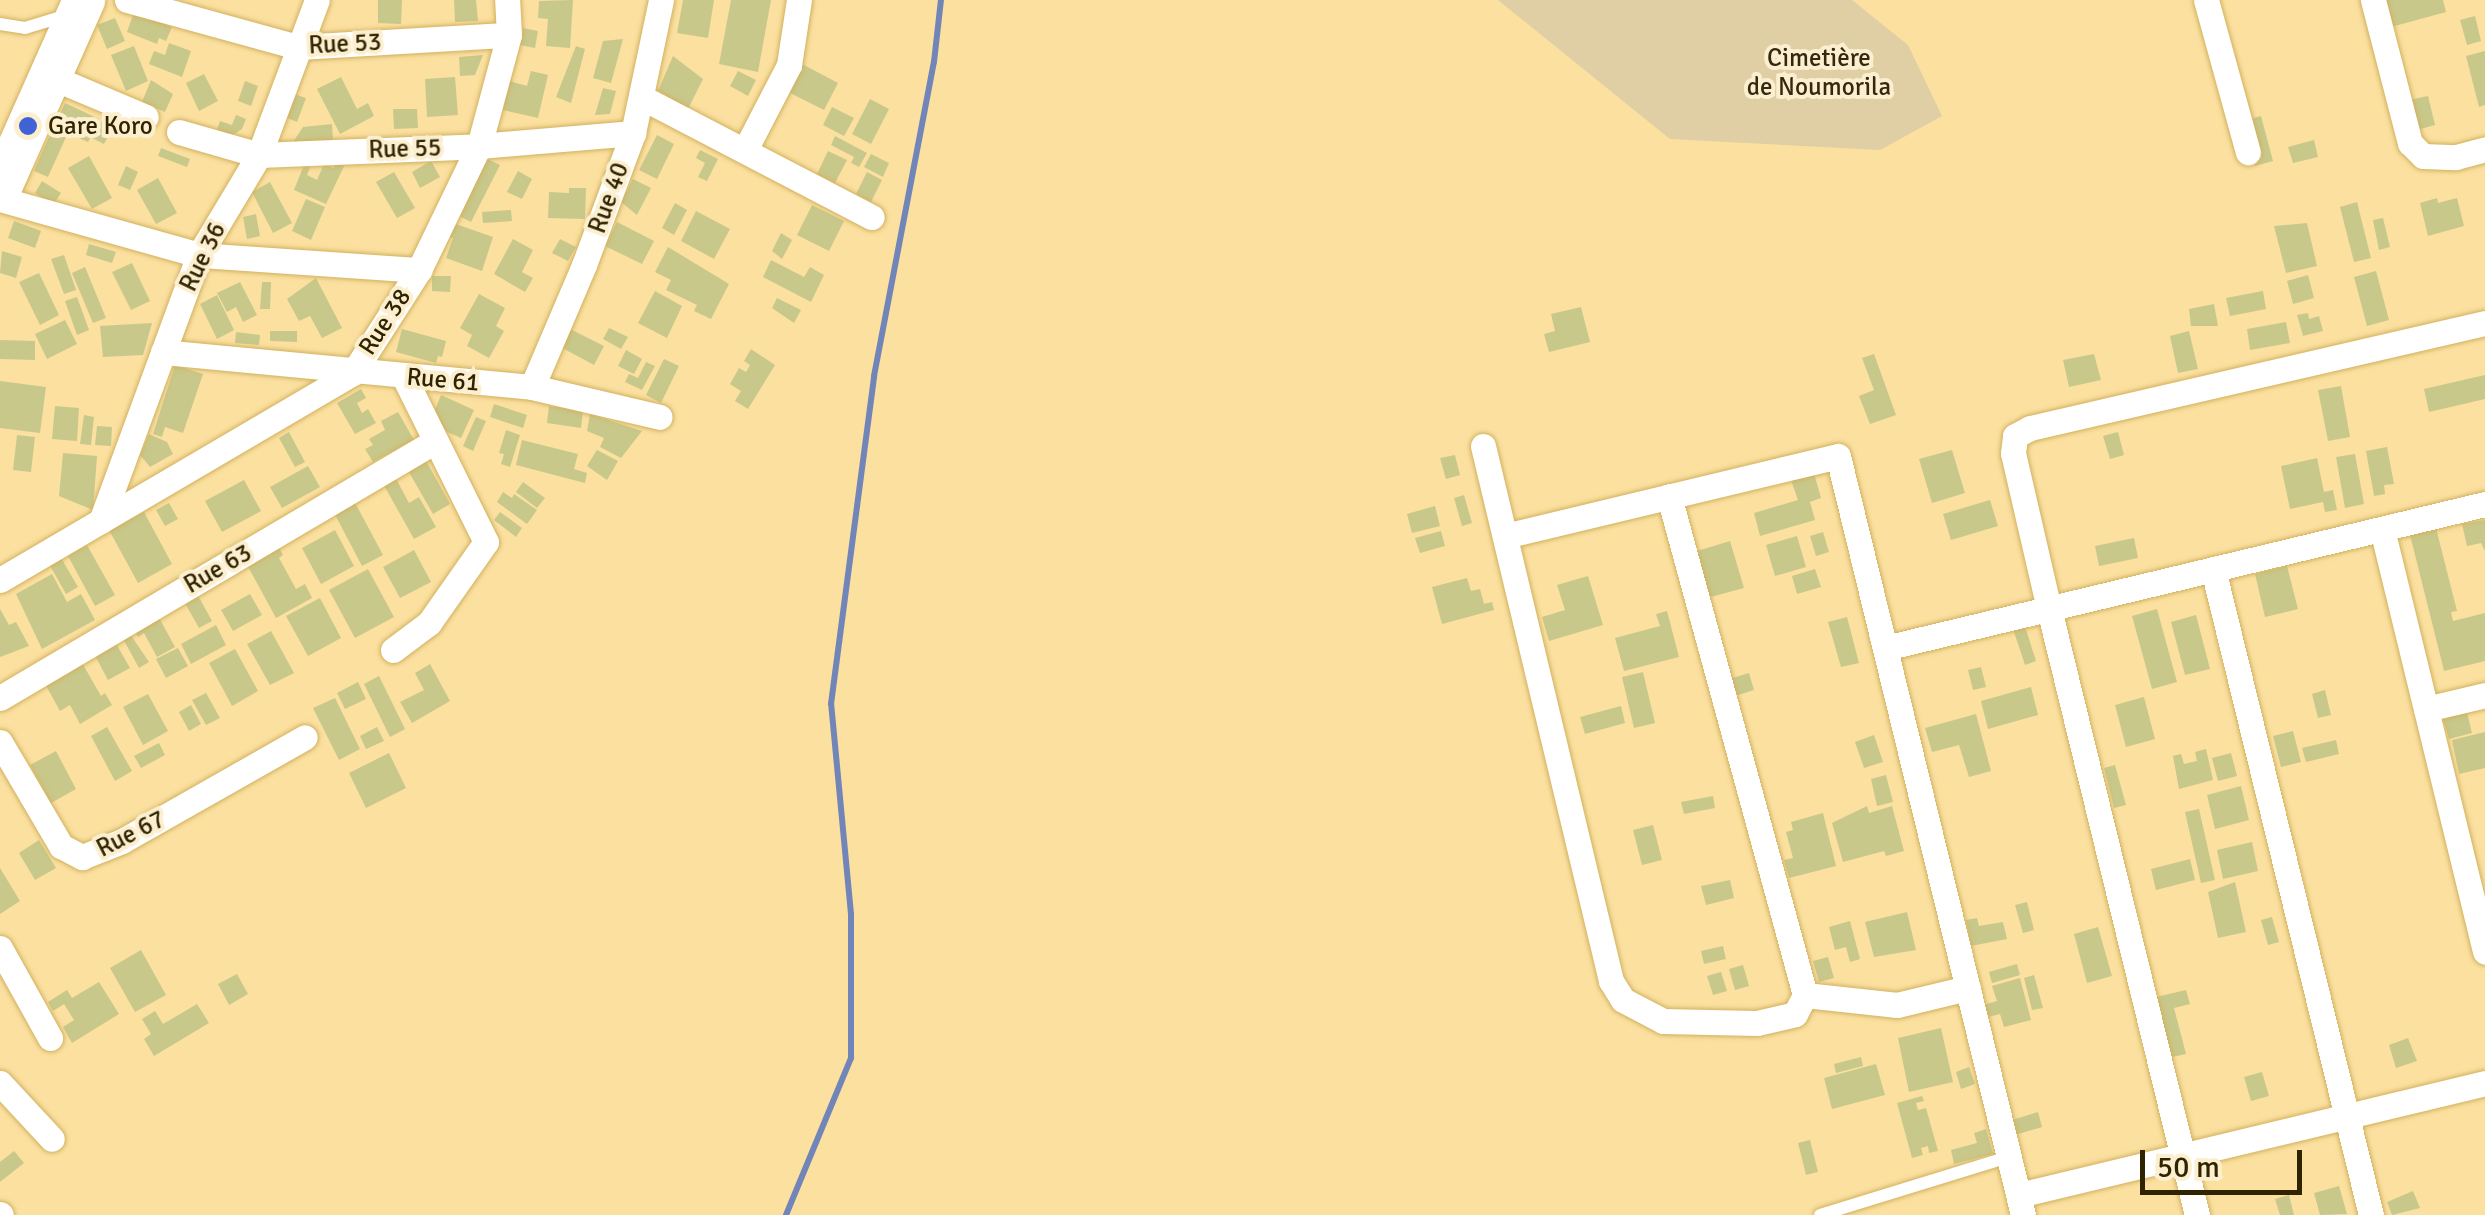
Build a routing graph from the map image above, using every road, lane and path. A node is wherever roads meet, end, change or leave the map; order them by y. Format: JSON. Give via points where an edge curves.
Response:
{"nodes":[{"id":1,"x":127,"y":0,"type":"edge"},
{"id":2,"x":317,"y":0,"type":"edge"},
{"id":3,"x":507,"y":0,"type":"edge"},
{"id":4,"x":661,"y":0,"type":"edge"},
{"id":5,"x":799,"y":0,"type":"edge"},
{"id":6,"x":2206,"y":0,"type":"edge"},
{"id":7,"x":2373,"y":0,"type":"edge"},
{"id":8,"x":82,"y":5,"type":"edge"},
{"id":9,"x":0,"y":24,"type":"edge"},
{"id":10,"x":510,"y":35,"type":"junction"},
{"id":11,"x":298,"y":47,"type":"junction"},
{"id":12,"x":49,"y":76,"type":"junction"},
{"id":13,"x":641,"y":96,"type":"junction"},
{"id":14,"x":146,"y":117,"type":"dead end"},
{"id":15,"x":180,"y":132,"type":"dead end"},
{"id":16,"x":633,"y":134,"type":"junction"},
{"id":17,"x":478,"y":146,"type":"junction"},
{"id":18,"x":2485,"y":149,"type":"edge"},
{"id":19,"x":745,"y":150,"type":"junction"},
{"id":20,"x":2248,"y":152,"type":"dead end"},
{"id":21,"x":259,"y":154,"type":"junction"},
{"id":22,"x":0,"y":189,"type":"edge"},
{"id":23,"x":0,"y":199,"type":"edge"},
{"id":24,"x":872,"y":216,"type":"dead end"},
{"id":25,"x":199,"y":255,"type":"junction"},
{"id":26,"x":419,"y":270,"type":"junction"},
{"id":27,"x":2485,"y":323,"type":"edge"},
{"id":28,"x":163,"y":352,"type":"junction"},
{"id":29,"x":353,"y":372,"type":"junction"},
{"id":30,"x":404,"y":377,"type":"junction"},
{"id":31,"x":532,"y":387,"type":"junction"},
{"id":32,"x":660,"y":417,"type":"dead end"},
{"id":33,"x":436,"y":441,"type":"junction"},
{"id":34,"x":1483,"y":446,"type":"dead end"},
{"id":35,"x":1669,"y":496,"type":"junction"},
{"id":36,"x":2485,"y":504,"type":"edge"},
{"id":37,"x":101,"y":521,"type":"junction"},
{"id":38,"x":2382,"y":528,"type":"junction"},
{"id":39,"x":1505,"y":536,"type":"junction"},
{"id":40,"x":2213,"y":569,"type":"junction"},
{"id":41,"x":0,"y":580,"type":"edge"},
{"id":42,"x":2049,"y":609,"type":"junction"},
{"id":43,"x":1885,"y":648,"type":"junction"},
{"id":44,"x":393,"y":650,"type":"dead end"},
{"id":45,"x":2485,"y":695,"type":"edge"},
{"id":46,"x":0,"y":698,"type":"edge"},
{"id":47,"x":2426,"y":710,"type":"junction"},
{"id":48,"x":305,"y":737,"type":"dead end"},
{"id":49,"x":0,"y":742,"type":"edge"},
{"id":50,"x":2475,"y":865,"type":"edge"},
{"id":51,"x":0,"y":948,"type":"edge"},
{"id":52,"x":2485,"y":952,"type":"edge"},
{"id":53,"x":1968,"y":988,"type":"junction"},
{"id":54,"x":1805,"y":996,"type":"junction"},
{"id":55,"x":50,"y":1038,"type":"dead end"},
{"id":56,"x":0,"y":1083,"type":"edge"},
{"id":57,"x":2485,"y":1083,"type":"edge"},
{"id":58,"x":2347,"y":1116,"type":"junction"},
{"id":59,"x":52,"y":1139,"type":"dead end"},
{"id":60,"x":2183,"y":1156,"type":"junction"},
{"id":61,"x":2010,"y":1157,"type":"junction"},
{"id":62,"x":2021,"y":1205,"type":"edge"},
{"id":63,"x":1820,"y":1215,"type":"edge"},
{"id":64,"x":2197,"y":1215,"type":"edge"},
{"id":65,"x":2371,"y":1215,"type":"edge"}],
"edges":[{"from":1,"to":11,"type":"street","name":"Rue 53"},
{"from":2,"to":11,"type":"street","name":"Rue 36"},
{"from":3,"to":10,"type":"street","name":"Rue 38"},
{"from":4,"to":13,"type":"street","name":"Rue 40"},
{"from":5,"to":19,"type":"street","via":[[789,65]]},
{"from":6,"to":20,"type":"street"},
{"from":7,"to":18,"type":"street","via":[[2410,143],[2423,156]]},
{"from":8,"to":9,"type":"lane","via":[[25,28]]},
{"from":8,"to":12,"type":"highway"},
{"from":10,"to":11,"type":"street","name":"Rue 53"},
{"from":10,"to":17,"type":"street","name":"Rue 38"},
{"from":11,"to":21,"type":"street","name":"Rue 36"},
{"from":12,"to":14,"type":"street"},
{"from":12,"to":22,"type":"highway"},
{"from":13,"to":16,"type":"street","name":"Rue 40"},
{"from":13,"to":19,"type":"street"},
{"from":15,"to":21,"type":"street","name":"Rue 55"},
{"from":16,"to":17,"type":"street","name":"Rue 55"},
{"from":16,"to":31,"type":"street","name":"Rue 40"},
{"from":17,"to":21,"type":"street","name":"Rue 55"},
{"from":17,"to":26,"type":"street","name":"Rue 38"},
{"from":19,"to":24,"type":"street"},
{"from":21,"to":25,"type":"street","name":"Rue 36"},
{"from":23,"to":25,"type":"street"},
{"from":25,"to":26,"type":"street"},
{"from":25,"to":28,"type":"street","name":"Rue 36"},
{"from":26,"to":29,"type":"street","name":"Rue 38"},
{"from":27,"to":42,"type":"street","via":[[2015,436],[2012,453]]},
{"from":28,"to":29,"type":"street","name":"Rue 61"},
{"from":28,"to":37,"type":"street","name":"Rue 36"},
{"from":29,"to":30,"type":"street","name":"Rue 61"},
{"from":29,"to":37,"type":"street","name":"Rue 38"},
{"from":30,"to":31,"type":"street","name":"Rue 61"},
{"from":30,"to":33,"type":"street"},
{"from":31,"to":32,"type":"street","name":"Rue 61"},
{"from":33,"to":44,"type":"street","via":[[486,542],[429,622]]},
{"from":33,"to":46,"type":"street","name":"Rue 63"},
{"from":34,"to":39,"type":"street"},
{"from":35,"to":39,"type":"street"},
{"from":35,"to":43,"type":"street","via":[[1838,456]]},
{"from":35,"to":54,"type":"street"},
{"from":36,"to":38,"type":"street"},
{"from":37,"to":41,"type":"street","name":"Rue 38"},
{"from":38,"to":40,"type":"street"},
{"from":38,"to":47,"type":"street"},
{"from":39,"to":54,"type":"street","via":[[1610,981],[1622,1000],[1663,1021],[1757,1024],[1795,1014]]},
{"from":40,"to":42,"type":"street"},
{"from":40,"to":58,"type":"street"},
{"from":42,"to":43,"type":"street"},
{"from":42,"to":60,"type":"street"},
{"from":43,"to":53,"type":"street"},
{"from":45,"to":47,"type":"street"},
{"from":47,"to":50,"type":"street"},
{"from":48,"to":49,"type":"street","name":"Rue 67","via":[[82,857],[61,846]]},
{"from":50,"to":52,"type":"street"},
{"from":51,"to":55,"type":"street"},
{"from":53,"to":54,"type":"street","via":[[1898,1005]]},
{"from":53,"to":61,"type":"street"},
{"from":56,"to":59,"type":"street"},
{"from":57,"to":58,"type":"street"},
{"from":58,"to":60,"type":"street"},
{"from":58,"to":65,"type":"street"},
{"from":60,"to":62,"type":"street"},
{"from":60,"to":64,"type":"street"},
{"from":61,"to":62,"type":"street"},
{"from":61,"to":63,"type":"lane"}]}
